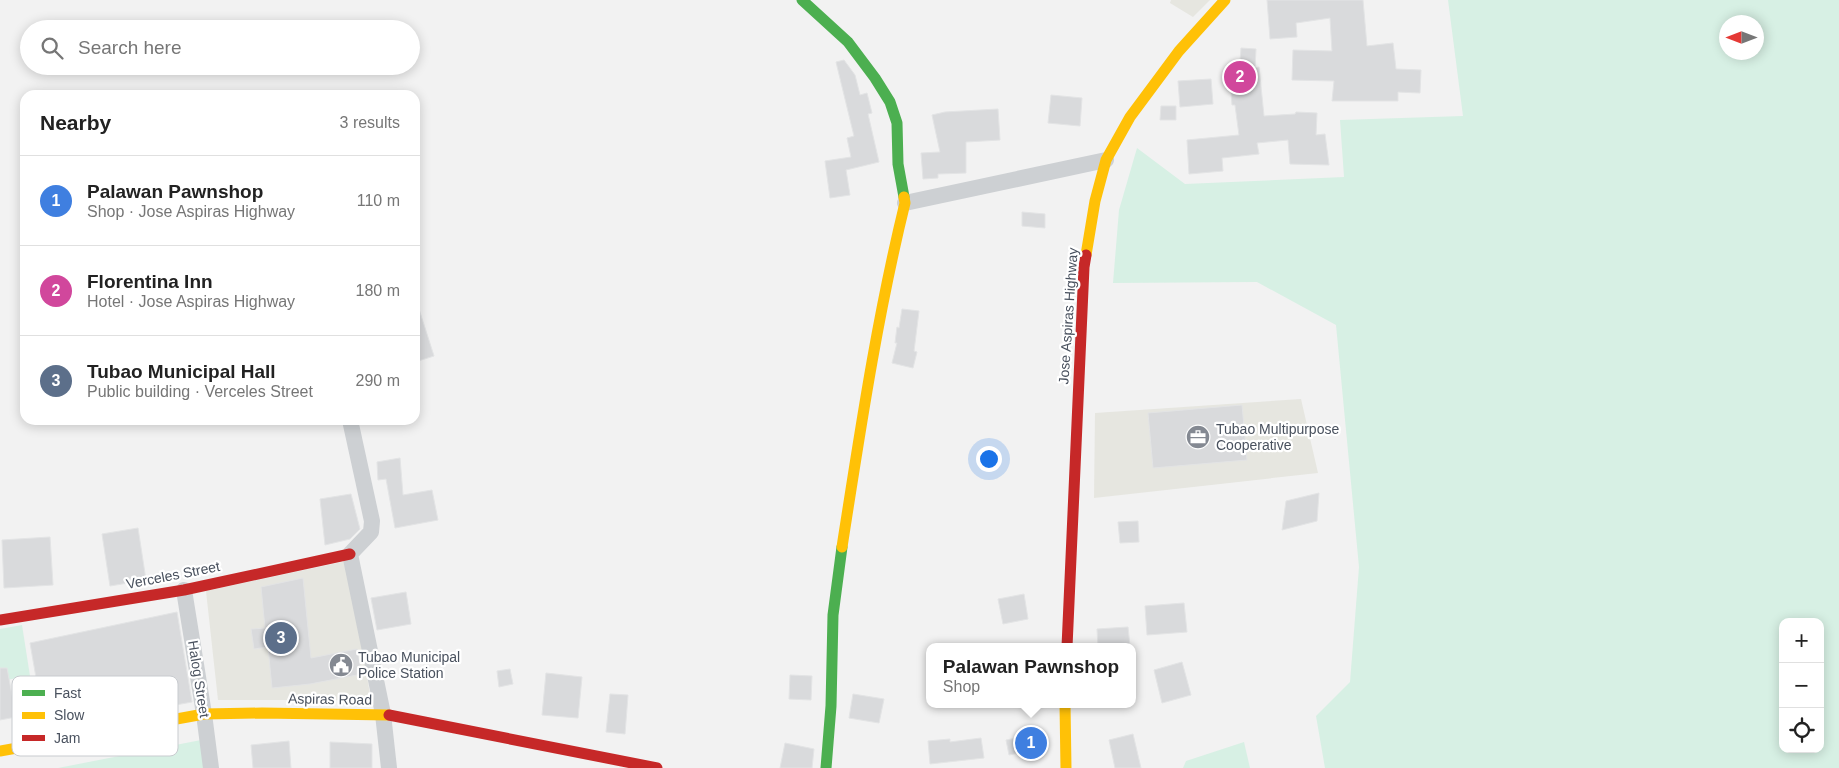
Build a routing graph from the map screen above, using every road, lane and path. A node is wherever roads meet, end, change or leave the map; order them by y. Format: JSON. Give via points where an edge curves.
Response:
{"nodes":[{"id":1,"x":802,"y":0,"type":"edge"},
{"id":2,"x":1226,"y":0,"type":"edge"},
{"id":3,"x":1106,"y":160,"type":"junction"},
{"id":4,"x":905,"y":202,"type":"junction"},
{"id":5,"x":351,"y":425,"type":"edge"},
{"id":6,"x":350,"y":554,"type":"junction"},
{"id":7,"x":184,"y":590,"type":"junction"},
{"id":8,"x":0,"y":620,"type":"edge"},
{"id":9,"x":1067,"y":643,"type":"edge"},
{"id":10,"x":1065,"y":708,"type":"edge"},
{"id":11,"x":204,"y":714,"type":"junction"},
{"id":12,"x":383,"y":714,"type":"junction"},
{"id":13,"x":178,"y":719,"type":"edge"},
{"id":14,"x":211,"y":768,"type":"edge"},
{"id":15,"x":390,"y":768,"type":"edge"},
{"id":16,"x":656,"y":768,"type":"edge"},
{"id":17,"x":826,"y":768,"type":"edge"},
{"id":18,"x":1066,"y":768,"type":"edge"}],
"edges":[{"from":1,"to":4,"type":"main road","via":[[848,42],[890,102],[897,123],[898,164]]},
{"from":2,"to":3,"type":"main road","name":"Jose Aspiras Highway","via":[[1179,51],[1130,117]]},
{"from":3,"to":4,"type":"street"},
{"from":3,"to":9,"type":"main road","name":"Jose Aspiras Highway","via":[[1095,201],[1084,267]]},
{"from":4,"to":17,"type":"main road","via":[[865,397],[838,580],[833,616]]},
{"from":5,"to":6,"type":"street","via":[[372,521],[371,532]]},
{"from":6,"to":7,"type":"main road","name":"Verceles Street"},
{"from":6,"to":12,"type":"street"},
{"from":7,"to":8,"type":"main road","name":"Verceles Street"},
{"from":7,"to":11,"type":"street","name":"Halog Street"},
{"from":10,"to":18,"type":"main road"},
{"from":11,"to":12,"type":"main road","name":"Aspiras Road"},
{"from":11,"to":13,"type":"main road","name":"Aspiras Road"},
{"from":11,"to":14,"type":"street","name":"Halog Street"},
{"from":12,"to":15,"type":"street"},
{"from":12,"to":16,"type":"main road","name":"Aspiras Road"}]}
